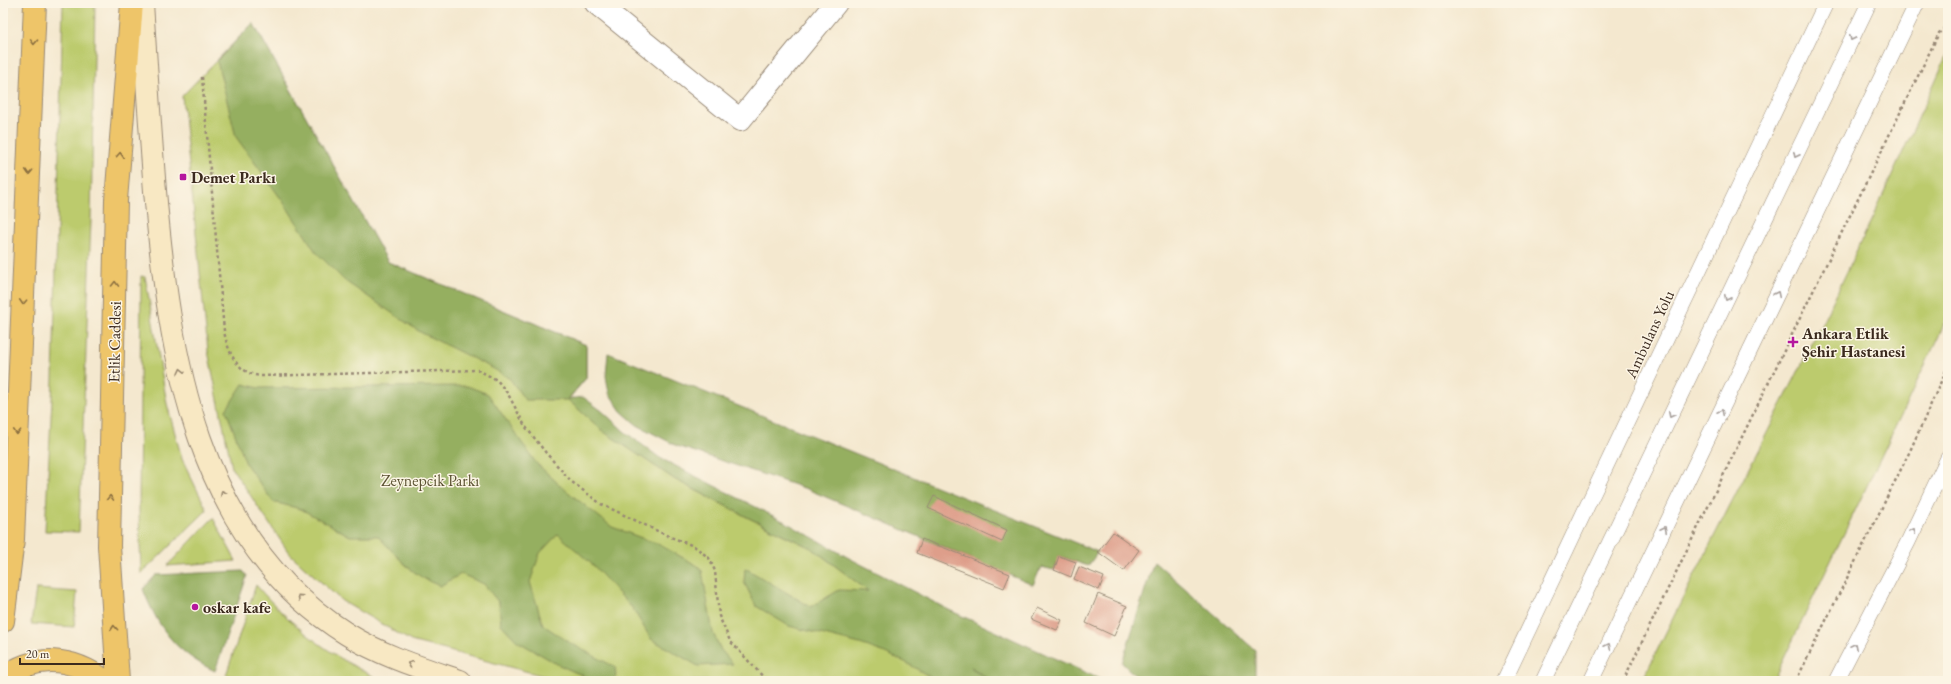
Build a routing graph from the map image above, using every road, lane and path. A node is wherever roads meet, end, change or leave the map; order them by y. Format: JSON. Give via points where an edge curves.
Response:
{"nodes":[{"id":1,"x":35,"y":3,"type":"edge"},
{"id":2,"x":132,"y":3,"type":"edge"},
{"id":3,"x":142,"y":3,"type":"edge"},
{"id":4,"x":596,"y":3,"type":"edge"},
{"id":5,"x":836,"y":3,"type":"edge"},
{"id":6,"x":1826,"y":3,"type":"edge"},
{"id":7,"x":1869,"y":3,"type":"edge"},
{"id":8,"x":1918,"y":3,"type":"edge"},
{"id":9,"x":1948,"y":25,"type":"edge"},
{"id":10,"x":202,"y":77,"type":"dead end"},
{"id":11,"x":1948,"y":366,"type":"edge"},
{"id":12,"x":1948,"y":458,"type":"edge"},
{"id":13,"x":3,"y":621,"type":"edge"},
{"id":14,"x":3,"y":678,"type":"edge"},
{"id":15,"x":105,"y":681,"type":"edge"},
{"id":16,"x":118,"y":681,"type":"edge"},
{"id":17,"x":460,"y":681,"type":"edge"},
{"id":18,"x":767,"y":681,"type":"edge"},
{"id":19,"x":1504,"y":681,"type":"edge"},
{"id":20,"x":1543,"y":681,"type":"edge"},
{"id":21,"x":1591,"y":681,"type":"edge"},
{"id":22,"x":1623,"y":681,"type":"edge"},
{"id":23,"x":1796,"y":681,"type":"edge"},
{"id":24,"x":1836,"y":681,"type":"edge"}],
"edges":[{"from":1,"to":13,"type":"main road","one_way":true,"via":[[13,539]]},
{"from":16,"to":2,"type":"main road","name":"Etlik Caddesi","one_way":true,"via":[[110,554],[116,200]]},
{"from":17,"to":3,"type":"main road","one_way":true,"via":[[371,648],[345,633],[316,611],[287,584],[253,545],[242,530],[220,488],[205,453],[186,394],[170,323],[161,260]]},
{"from":4,"to":5,"type":"street","via":[[740,120]]},
{"from":6,"to":19,"type":"lane","name":"Ambulans Yolu"},
{"from":7,"to":20,"type":"lane","one_way":true},
{"from":21,"to":8,"type":"lane","one_way":true},
{"from":9,"to":22,"type":"path","via":[[1939,33]]},
{"from":10,"to":18,"type":"path","via":[[224,331],[228,349],[239,366],[261,376],[478,370],[497,380],[526,426],[572,482],[601,504],[694,546],[709,558],[715,571],[720,616],[730,641]]},
{"from":11,"to":23,"type":"path","via":[[1910,451]]},
{"from":24,"to":12,"type":"lane","one_way":true},
{"from":14,"to":15,"type":"main road","via":[[15,669],[32,662],[66,662],[91,671]]}]}
